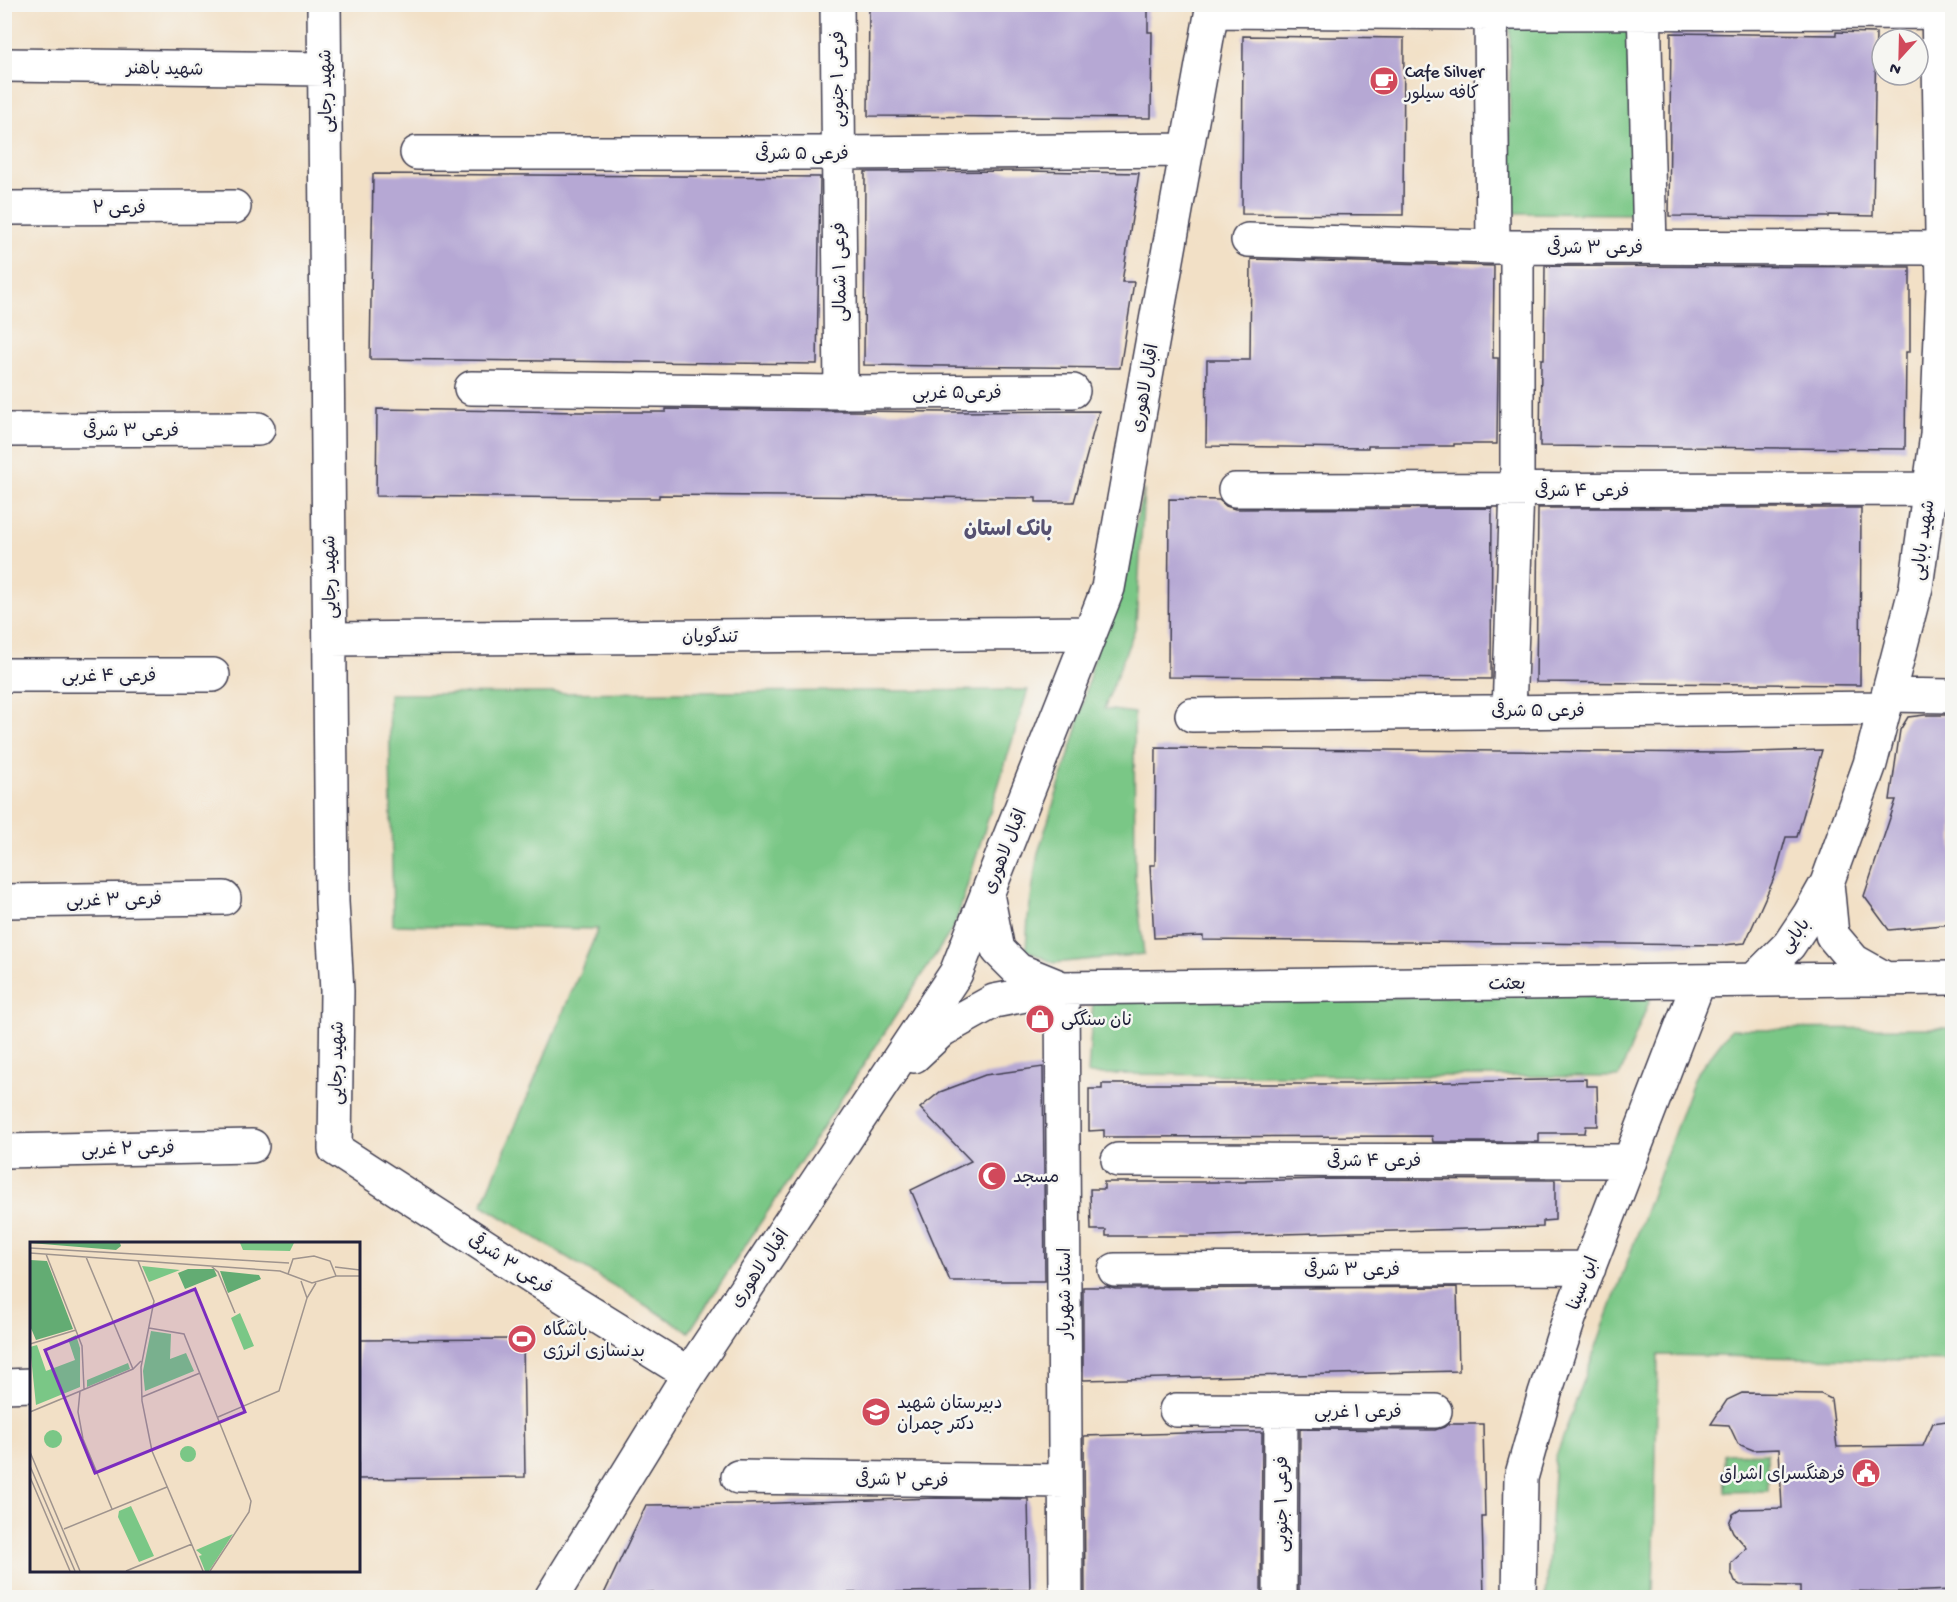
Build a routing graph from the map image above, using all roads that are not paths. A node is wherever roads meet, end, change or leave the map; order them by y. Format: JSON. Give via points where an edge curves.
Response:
{"nodes":[{"id":1,"x":324,"y":4,"type":"edge"},
{"id":2,"x":837,"y":4,"type":"edge"},
{"id":3,"x":1212,"y":8,"type":"edge"},
{"id":4,"x":1938,"y":8,"type":"edge"},
{"id":5,"x":1644,"y":9,"type":"edge"},
{"id":6,"x":1491,"y":13,"type":"junction"},
{"id":7,"x":4,"y":65,"type":"edge"},
{"id":8,"x":325,"y":69,"type":"junction"},
{"id":9,"x":1187,"y":150,"type":"junction"},
{"id":10,"x":417,"y":153,"type":"dead end"},
{"id":11,"x":837,"y":153,"type":"junction"},
{"id":12,"x":1947,"y":190,"type":"edge"},
{"id":13,"x":234,"y":207,"type":"dead end"},
{"id":14,"x":4,"y":208,"type":"edge"},
{"id":15,"x":1248,"y":240,"type":"dead end"},
{"id":16,"x":1505,"y":247,"type":"junction"},
{"id":17,"x":1650,"y":247,"type":"junction"},
{"id":18,"x":1942,"y":248,"type":"junction"},
{"id":19,"x":471,"y":388,"type":"dead end"},
{"id":20,"x":1073,"y":391,"type":"dead end"},
{"id":21,"x":841,"y":392,"type":"junction"},
{"id":22,"x":258,"y":429,"type":"dead end"},
{"id":23,"x":4,"y":430,"type":"edge"},
{"id":24,"x":1945,"y":435,"type":"edge"},
{"id":25,"x":1929,"y":489,"type":"junction"},
{"id":26,"x":1234,"y":490,"type":"dead end"},
{"id":27,"x":1516,"y":490,"type":"junction"},
{"id":28,"x":1090,"y":633,"type":"junction"},
{"id":29,"x":330,"y":639,"type":"junction"},
{"id":30,"x":4,"y":675,"type":"edge"},
{"id":31,"x":213,"y":675,"type":"dead end"},
{"id":32,"x":1953,"y":696,"type":"edge"},
{"id":33,"x":1886,"y":702,"type":"junction"},
{"id":34,"x":1509,"y":711,"type":"junction"},
{"id":35,"x":1192,"y":715,"type":"dead end"},
{"id":36,"x":1827,"y":883,"type":"junction"},
{"id":37,"x":987,"y":894,"type":"junction"},
{"id":38,"x":224,"y":898,"type":"dead end"},
{"id":39,"x":4,"y":901,"type":"edge"},
{"id":40,"x":1953,"y":978,"type":"edge"},
{"id":41,"x":1886,"y":979,"type":"junction"},
{"id":42,"x":1754,"y":980,"type":"junction"},
{"id":43,"x":1699,"y":981,"type":"junction"},
{"id":44,"x":1062,"y":988,"type":"junction"},
{"id":45,"x":883,"y":1083,"type":"junction"},
{"id":46,"x":252,"y":1146,"type":"dead end"},
{"id":47,"x":334,"y":1149,"type":"joint"},
{"id":48,"x":4,"y":1151,"type":"edge"},
{"id":49,"x":1118,"y":1160,"type":"dead end"},
{"id":50,"x":1630,"y":1161,"type":"junction"},
{"id":51,"x":1588,"y":1268,"type":"junction"},
{"id":52,"x":1115,"y":1270,"type":"dead end"},
{"id":53,"x":689,"y":1374,"type":"junction"},
{"id":54,"x":30,"y":1385,"type":"edge"},
{"id":55,"x":4,"y":1386,"type":"edge"},
{"id":56,"x":1176,"y":1410,"type":"dead end"},
{"id":57,"x":1281,"y":1410,"type":"junction"},
{"id":58,"x":1435,"y":1411,"type":"dead end"},
{"id":59,"x":738,"y":1477,"type":"dead end"},
{"id":60,"x":1065,"y":1481,"type":"junction"},
{"id":61,"x":551,"y":1598,"type":"edge"},
{"id":62,"x":1066,"y":1598,"type":"edge"},
{"id":63,"x":1280,"y":1598,"type":"edge"},
{"id":64,"x":1519,"y":1598,"type":"edge"}],
"edges":[{"from":1,"to":8,"type":"street","name":"شهید رجایی"},
{"from":2,"to":11,"type":"street","name":"فرعی ۱ جنوبی"},
{"from":3,"to":6,"type":"street"},
{"from":3,"to":9,"type":"street","name":"اقبال لاهوری"},
{"from":4,"to":5,"type":"street"},
{"from":4,"to":12,"type":"street","name":"شهید بابایی"},
{"from":5,"to":6,"type":"street"},
{"from":5,"to":17,"type":"street"},
{"from":6,"to":16,"type":"street"},
{"from":7,"to":8,"type":"street","name":"شهید باهنر"},
{"from":8,"to":29,"type":"street","name":"شهید رجایی"},
{"from":9,"to":11,"type":"street","name":"فرعی ۵ شرقی"},
{"from":9,"to":28,"type":"street","name":"اقبال لاهوری","via":[[1108,588]]},
{"from":10,"to":11,"type":"street","name":"فرعی ۵ شرقی"},
{"from":11,"to":21,"type":"street","name":"فرعی ۱ شمالی"},
{"from":12,"to":18,"type":"street","name":"شهید بابایی"},
{"from":13,"to":14,"type":"street","name":"فرعی ۲"},
{"from":15,"to":16,"type":"street","name":"فرعی ۳ شرقی"},
{"from":16,"to":17,"type":"street","name":"فرعی ۳ شرقی"},
{"from":16,"to":27,"type":"street"},
{"from":17,"to":18,"type":"street","name":"فرعی ۳ شرقی"},
{"from":18,"to":24,"type":"street","name":"شهید بابایی"},
{"from":19,"to":21,"type":"street"},
{"from":20,"to":21,"type":"street","name":"فرعی۵ غربی"},
{"from":22,"to":23,"type":"street","name":"فرعی ۳ شرقی"},
{"from":24,"to":25,"type":"street","name":"شهید بابایی"},
{"from":25,"to":27,"type":"street","name":"فرعی ۴ شرقی"},
{"from":25,"to":33,"type":"street","name":"شهید بابایی","via":[[1916,587]]},
{"from":26,"to":27,"type":"street","name":"فرعی ۴ شرقی"},
{"from":27,"to":34,"type":"street"},
{"from":28,"to":29,"type":"street","name":"تندگویان"},
{"from":28,"to":37,"type":"street","name":"اقبال لاهوری"},
{"from":29,"to":47,"type":"street","name":"شهید رجایی","via":[[332,902],[337,991]]},
{"from":30,"to":31,"type":"street","name":"فرعی ۴ غربی"},
{"from":32,"to":33,"type":"street","name":"فرعی ۵ شرقی"},
{"from":33,"to":34,"type":"street","name":"فرعی ۵ شرقی"},
{"from":33,"to":36,"type":"street","name":"شهید بابایی","via":[[1870,764]]},
{"from":34,"to":35,"type":"street","name":"فرعی ۵ شرقی"},
{"from":36,"to":41,"type":"street","via":[[1832,935],[1854,961]]},
{"from":36,"to":42,"type":"street","name":"بابایی","via":[[1789,945]]},
{"from":37,"to":44,"type":"street","via":[[999,950],[1018,970]]},
{"from":37,"to":45,"type":"street","name":"اقبال لاهوری","via":[[956,973]]},
{"from":38,"to":39,"type":"street","name":"فرعی ۳ غربی"},
{"from":40,"to":41,"type":"street","name":"بعثت"},
{"from":41,"to":42,"type":"street","name":"بعثت"},
{"from":42,"to":43,"type":"street","name":"بعثت"},
{"from":43,"to":44,"type":"street","name":"بعثت"},
{"from":43,"to":50,"type":"street","name":"ابن سینا"},
{"from":44,"to":45,"type":"street","via":[[994,1001],[942,1030]]},
{"from":44,"to":60,"type":"street","name":"استاد شهریار"},
{"from":45,"to":53,"type":"street","name":"اقبال لاهوری"},
{"from":46,"to":48,"type":"street","name":"فرعی ۲ غربی"},
{"from":47,"to":53,"type":"street","name":"فرعی ۳ شرقی"},
{"from":49,"to":50,"type":"street","name":"فرعی ۴ شرقی"},
{"from":50,"to":51,"type":"street","name":"ابن سینا"},
{"from":51,"to":52,"type":"street","name":"فرعی ۳ شرقی"},
{"from":51,"to":64,"type":"street","name":"ابن سینا","via":[[1521,1478]]},
{"from":53,"to":61,"type":"street","name":"اقبال لاهوری"},
{"from":54,"to":55,"type":"street"},
{"from":56,"to":57,"type":"street","name":"فرعی ۱ غربی"},
{"from":57,"to":58,"type":"street","name":"فرعی ۱ غربی"},
{"from":57,"to":63,"type":"street","name":"فرعی ۱ جنوبی"},
{"from":59,"to":60,"type":"street","name":"فرعی ۲ شرقی"},
{"from":60,"to":62,"type":"street","name":"استاد شهریار"}]}
